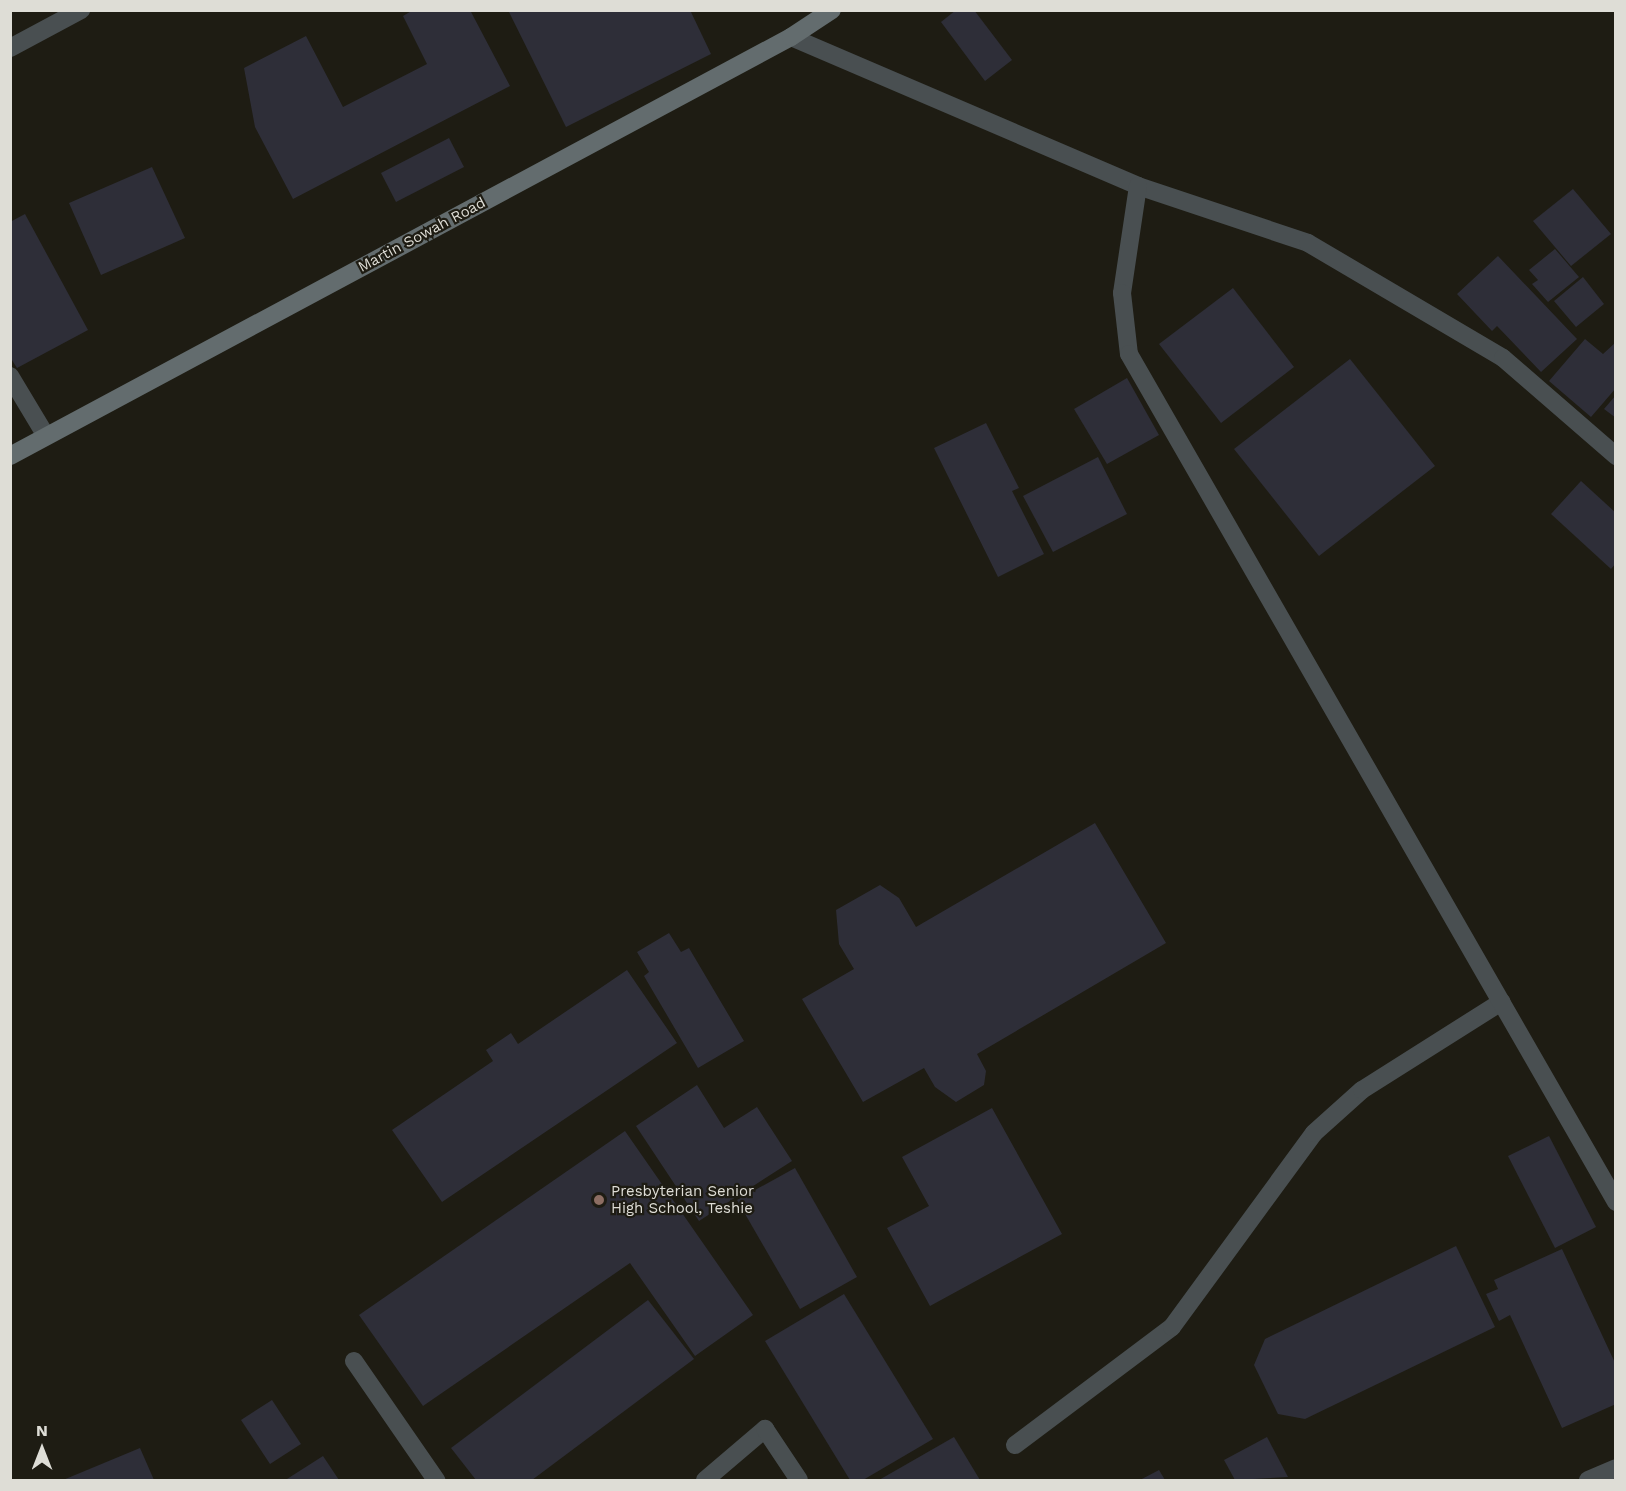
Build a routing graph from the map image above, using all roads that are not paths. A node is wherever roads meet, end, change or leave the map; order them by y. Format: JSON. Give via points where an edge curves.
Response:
{"nodes":[{"id":1,"x":81,"y":10,"type":"edge"},
{"id":2,"x":832,"y":10,"type":"edge"},
{"id":3,"x":791,"y":37,"type":"junction"},
{"id":4,"x":10,"y":48,"type":"edge"},
{"id":5,"x":1138,"y":186,"type":"junction"},
{"id":6,"x":10,"y":376,"type":"edge"},
{"id":7,"x":46,"y":436,"type":"junction"},
{"id":8,"x":10,"y":456,"type":"edge"},
{"id":9,"x":1616,"y":456,"type":"edge"},
{"id":10,"x":1501,"y":1002,"type":"junction"},
{"id":11,"x":1616,"y":1202,"type":"edge"},
{"id":12,"x":354,"y":1361,"type":"dead end"},
{"id":13,"x":1015,"y":1445,"type":"dead end"},
{"id":14,"x":1616,"y":1468,"type":"edge"},
{"id":15,"x":436,"y":1480,"type":"edge"},
{"id":16,"x":705,"y":1480,"type":"edge"},
{"id":17,"x":799,"y":1480,"type":"edge"},
{"id":18,"x":1588,"y":1480,"type":"edge"}],
"edges":[{"from":1,"to":4,"type":"street"},
{"from":2,"to":3,"type":"street","name":"Martin Sowah Road"},
{"from":3,"to":5,"type":"street"},
{"from":3,"to":7,"type":"street","name":"Martin Sowah Road"},
{"from":5,"to":9,"type":"street","via":[[1308,243],[1503,358]]},
{"from":5,"to":10,"type":"street","via":[[1122,293],[1129,354]]},
{"from":6,"to":7,"type":"street"},
{"from":7,"to":8,"type":"street","name":"Martin Sowah Road"},
{"from":10,"to":11,"type":"street"},
{"from":10,"to":13,"type":"street","via":[[1362,1090],[1314,1133],[1172,1328]]},
{"from":12,"to":15,"type":"street"},
{"from":14,"to":18,"type":"street"},
{"from":16,"to":17,"type":"street","via":[[765,1429]]}]}
